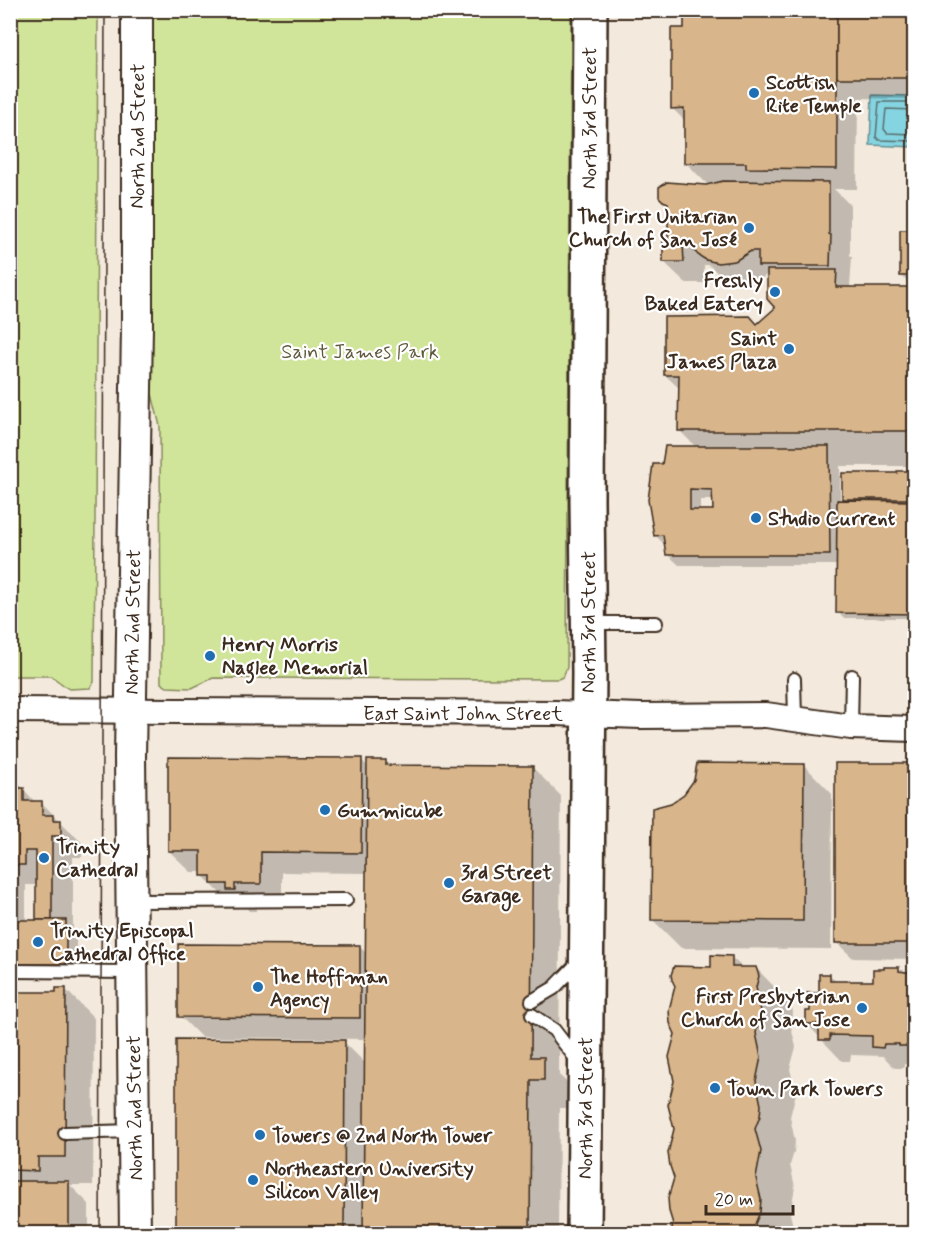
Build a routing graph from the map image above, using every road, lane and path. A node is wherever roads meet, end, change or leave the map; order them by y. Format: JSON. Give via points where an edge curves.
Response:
{"nodes":[{"id":1,"x":137,"y":10,"type":"edge"},
{"id":2,"x":590,"y":10,"type":"edge"},
{"id":3,"x":656,"y":622,"type":"dead end"},
{"id":4,"x":588,"y":623,"type":"junction"},
{"id":5,"x":852,"y":676,"type":"dead end"},
{"id":6,"x":794,"y":679,"type":"dead end"},
{"id":7,"x":10,"y":710,"type":"edge"},
{"id":8,"x":130,"y":711,"type":"junction"},
{"id":9,"x":588,"y":713,"type":"junction"},
{"id":10,"x":795,"y":719,"type":"junction"},
{"id":11,"x":851,"y":727,"type":"junction"},
{"id":12,"x":915,"y":729,"type":"edge"},
{"id":13,"x":345,"y":900,"type":"dead end"},
{"id":14,"x":131,"y":901,"type":"junction"},
{"id":15,"x":586,"y":953,"type":"junction"},
{"id":16,"x":10,"y":971,"type":"edge"},
{"id":17,"x":132,"y":972,"type":"junction"},
{"id":18,"x":532,"y":1000,"type":"dead end"},
{"id":19,"x":532,"y":1015,"type":"dead end"},
{"id":20,"x":585,"y":1074,"type":"junction"},
{"id":21,"x":134,"y":1131,"type":"junction"},
{"id":22,"x":65,"y":1133,"type":"dead end"},
{"id":23,"x":135,"y":1233,"type":"edge"},
{"id":24,"x":584,"y":1233,"type":"edge"}],
"edges":[{"from":1,"to":8,"type":"street","name":"North 2nd Street"},
{"from":2,"to":4,"type":"main road","name":"North 3rd Street"},
{"from":3,"to":4,"type":"lane"},
{"from":4,"to":9,"type":"main road","name":"North 3rd Street"},
{"from":5,"to":11,"type":"lane"},
{"from":6,"to":10,"type":"lane"},
{"from":7,"to":8,"type":"street","name":"East Saint John Street"},
{"from":8,"to":9,"type":"street","name":"East Saint John Street"},
{"from":8,"to":14,"type":"street","name":"North 2nd Street"},
{"from":9,"to":10,"type":"street","name":"East Saint John Street","via":[[766,715]]},
{"from":9,"to":15,"type":"main road","name":"North 3rd Street"},
{"from":10,"to":11,"type":"street","name":"East Saint John Street"},
{"from":11,"to":12,"type":"street","name":"East Saint John Street"},
{"from":13,"to":14,"type":"lane"},
{"from":14,"to":17,"type":"street","name":"North 2nd Street"},
{"from":15,"to":18,"type":"lane","via":[[554,988]]},
{"from":15,"to":20,"type":"main road","name":"North 3rd Street"},
{"from":16,"to":17,"type":"lane"},
{"from":17,"to":21,"type":"street","name":"North 2nd Street"},
{"from":19,"to":20,"type":"lane","via":[[554,1030]]},
{"from":20,"to":24,"type":"main road","name":"North 3rd Street"},
{"from":21,"to":22,"type":"lane"},
{"from":21,"to":23,"type":"street","name":"North 2nd Street"}]}
